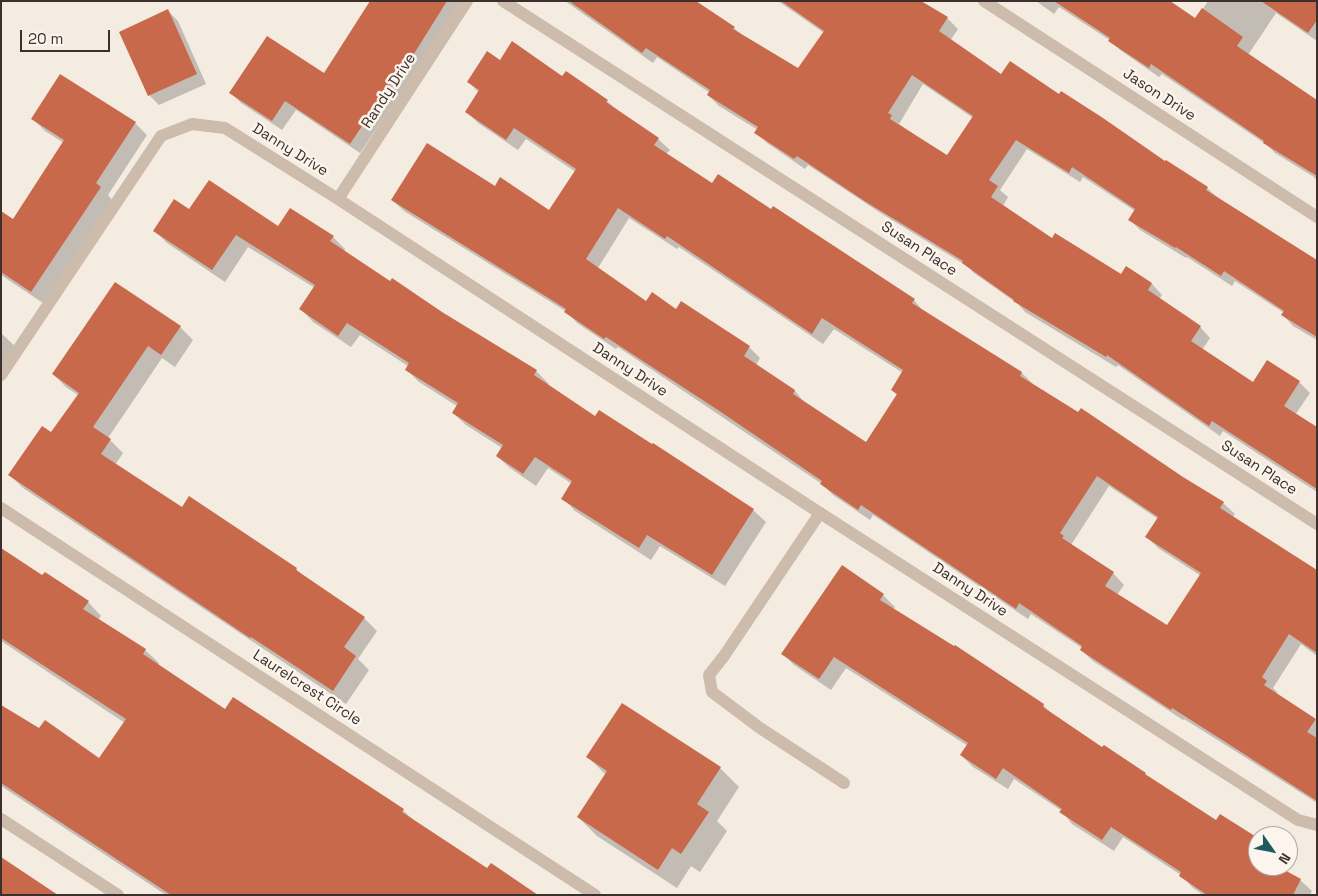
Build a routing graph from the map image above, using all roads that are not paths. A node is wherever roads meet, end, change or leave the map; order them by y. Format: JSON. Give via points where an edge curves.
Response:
{"nodes":[{"id":1,"x":467,"y":1,"type":"edge"},
{"id":2,"x":503,"y":1,"type":"edge"},
{"id":3,"x":984,"y":1,"type":"edge"},
{"id":4,"x":338,"y":199,"type":"junction"},
{"id":5,"x":1317,"y":217,"type":"edge"},
{"id":6,"x":1,"y":375,"type":"edge"},
{"id":7,"x":1,"y":508,"type":"edge"},
{"id":8,"x":820,"y":513,"type":"junction"},
{"id":9,"x":1317,"y":524,"type":"edge"},
{"id":10,"x":844,"y":783,"type":"dead end"},
{"id":11,"x":1,"y":819,"type":"edge"},
{"id":12,"x":1317,"y":824,"type":"edge"},
{"id":13,"x":118,"y":895,"type":"edge"},
{"id":14,"x":595,"y":895,"type":"edge"}],
"edges":[{"from":1,"to":4,"type":"street","name":"Randy Drive"},
{"from":2,"to":9,"type":"street","name":"Susan Place"},
{"from":3,"to":5,"type":"street","name":"Jason Drive"},
{"from":4,"to":6,"type":"street","name":"Danny Drive","via":[[225,128],[192,124],[161,136]]},
{"from":4,"to":8,"type":"street","name":"Danny Drive"},
{"from":7,"to":14,"type":"street","name":"Laurelcrest Circle"},
{"from":8,"to":10,"type":"street","via":[[709,675],[712,692]]},
{"from":8,"to":12,"type":"street","name":"Danny Drive","via":[[1298,820]]},
{"from":11,"to":13,"type":"street"}]}
